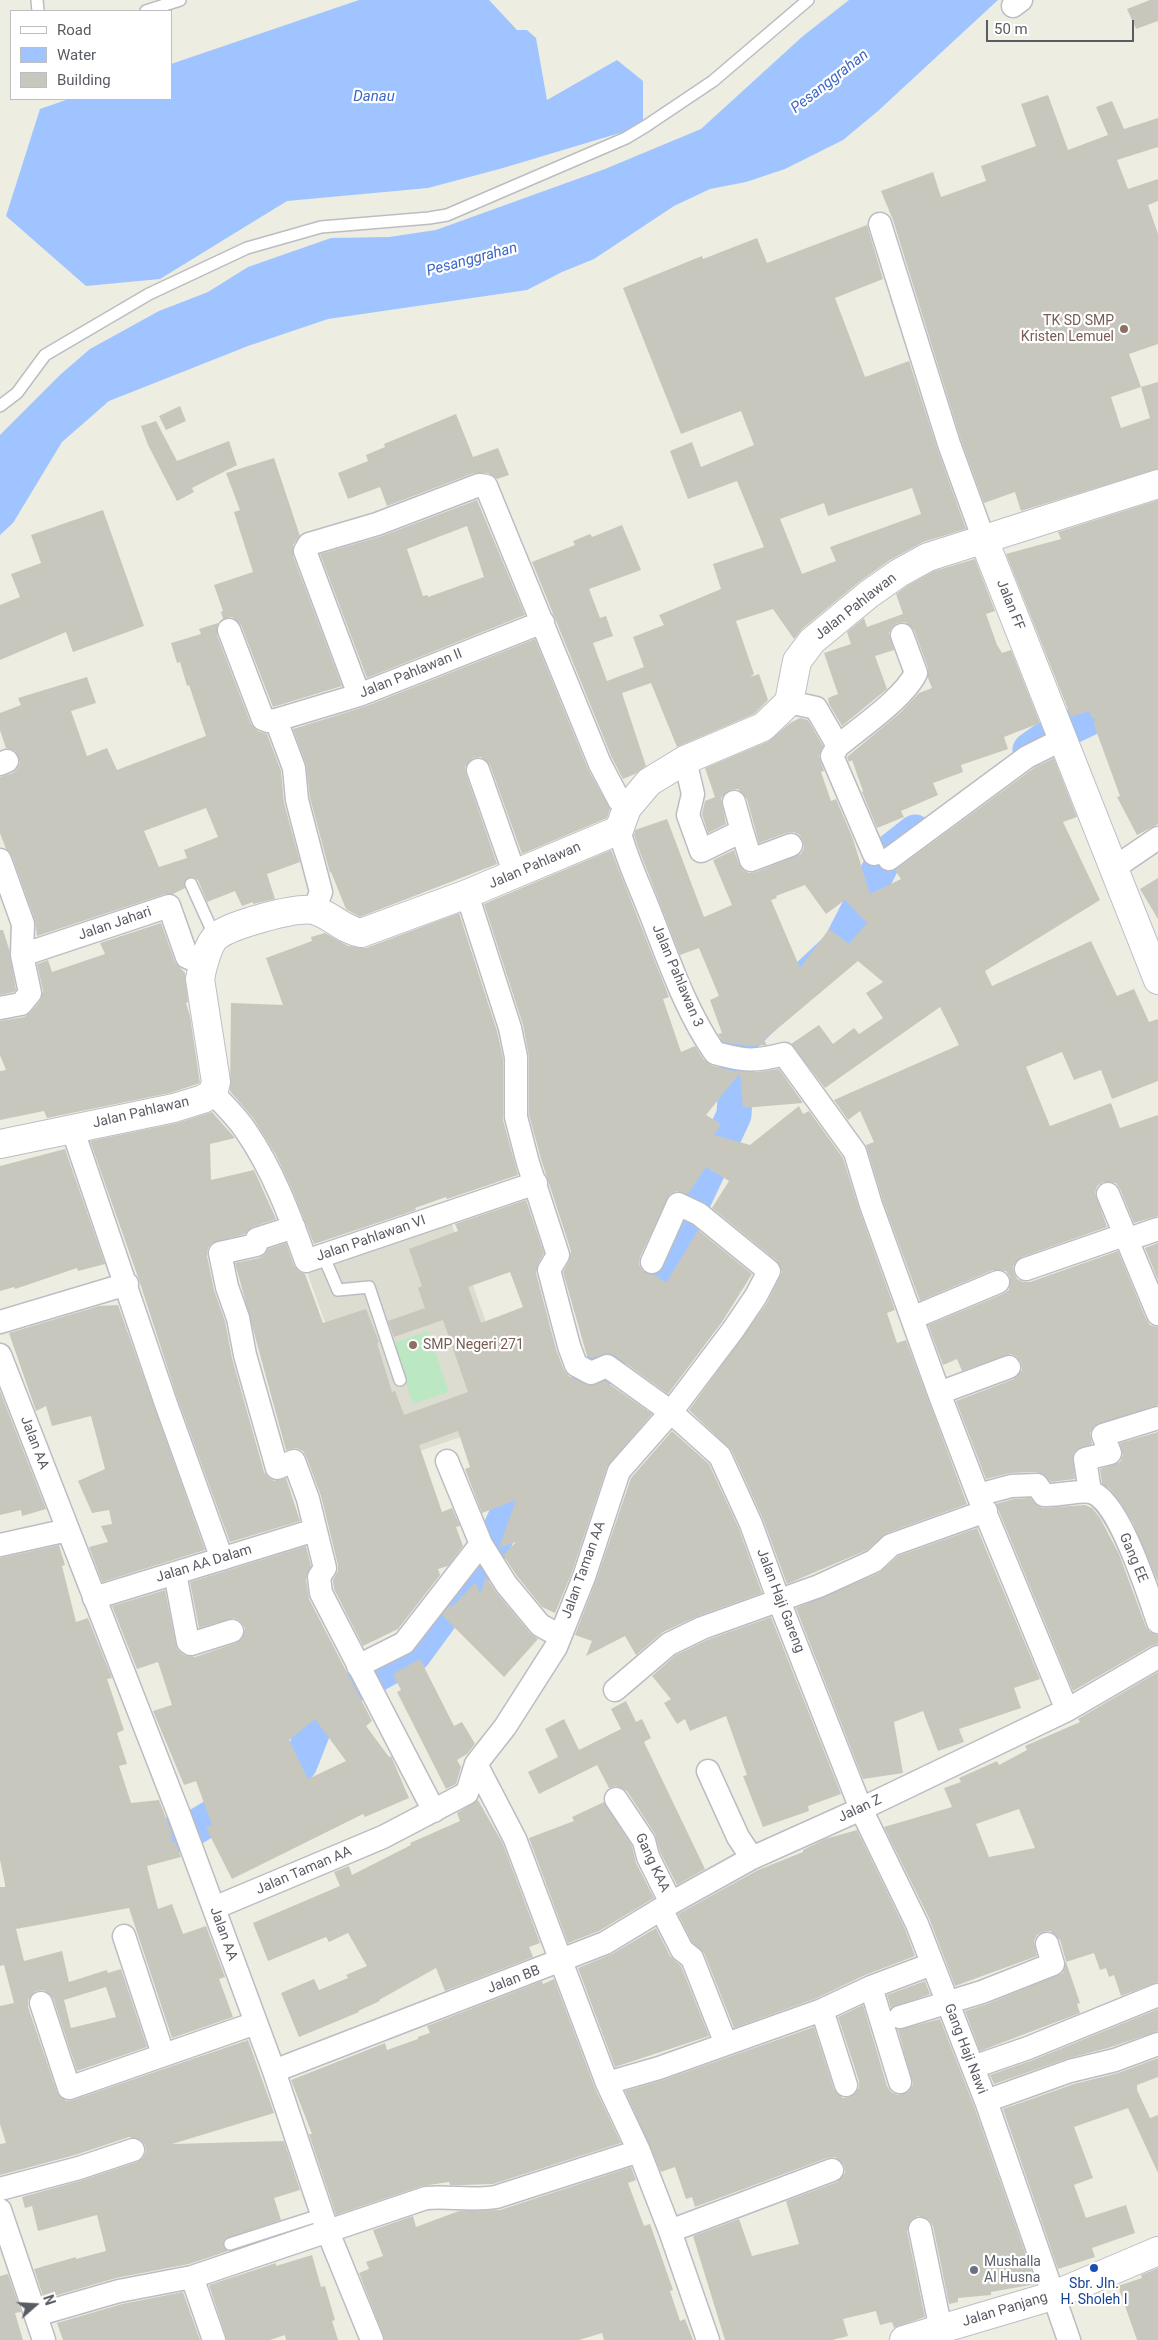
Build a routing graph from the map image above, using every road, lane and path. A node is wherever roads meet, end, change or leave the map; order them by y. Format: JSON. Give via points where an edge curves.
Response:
{"nodes":[{"id":1,"x":180,"y":0,"type":"edge"},
{"id":2,"x":808,"y":0,"type":"edge"},
{"id":3,"x":149,"y":10,"type":"edge"},
{"id":4,"x":880,"y":224,"type":"dead end"},
{"id":5,"x":0,"y":406,"type":"edge"},
{"id":6,"x":1158,"y":484,"type":"edge"},
{"id":7,"x":984,"y":540,"type":"junction"},
{"id":8,"x":543,"y":622,"type":"junction"},
{"id":9,"x":229,"y":630,"type":"dead end"},
{"id":10,"x":902,"y":635,"type":"dead end"},
{"id":11,"x":359,"y":695,"type":"junction"},
{"id":12,"x":790,"y":702,"type":"junction"},
{"id":13,"x":276,"y":720,"type":"junction"},
{"id":14,"x":1061,"y":732,"type":"junction"},
{"id":15,"x":838,"y":746,"type":"junction"},
{"id":16,"x":685,"y":760,"type":"junction"},
{"id":17,"x":478,"y":770,"type":"dead end"},
{"id":18,"x":734,"y":802,"type":"dead end"},
{"id":19,"x":624,"y":819,"type":"junction"},
{"id":20,"x":742,"y":831,"type":"junction"},
{"id":21,"x":1158,"y":838,"type":"edge"},
{"id":22,"x":791,"y":845,"type":"dead end"},
{"id":23,"x":0,"y":860,"type":"edge"},
{"id":24,"x":1114,"y":868,"type":"junction"},
{"id":25,"x":515,"y":875,"type":"junction"},
{"id":26,"x":191,"y":884,"type":"dead end"},
{"id":27,"x":467,"y":894,"type":"junction"},
{"id":28,"x":314,"y":910,"type":"junction"},
{"id":29,"x":215,"y":937,"type":"junction"},
{"id":30,"x":22,"y":954,"type":"junction"},
{"id":31,"x":203,"y":964,"type":"junction"},
{"id":32,"x":1158,"y":980,"type":"edge"},
{"id":33,"x":0,"y":1008,"type":"edge"},
{"id":34,"x":213,"y":1093,"type":"junction"},
{"id":35,"x":72,"y":1128,"type":"junction"},
{"id":36,"x":0,"y":1144,"type":"edge"},
{"id":37,"x":536,"y":1183,"type":"junction"},
{"id":38,"x":1108,"y":1194,"type":"dead end"},
{"id":39,"x":294,"y":1227,"type":"junction"},
{"id":40,"x":1158,"y":1229,"type":"edge"},
{"id":41,"x":1125,"y":1237,"type":"junction"},
{"id":42,"x":323,"y":1255,"type":"junction"},
{"id":43,"x":652,"y":1262,"type":"dead end"},
{"id":44,"x":1026,"y":1269,"type":"dead end"},
{"id":45,"x":998,"y":1282,"type":"dead end"},
{"id":46,"x":127,"y":1284,"type":"junction"},
{"id":47,"x":1158,"y":1314,"type":"edge"},
{"id":48,"x":912,"y":1318,"type":"junction"},
{"id":49,"x":0,"y":1322,"type":"edge"},
{"id":50,"x":0,"y":1355,"type":"edge"},
{"id":51,"x":1009,"y":1367,"type":"dead end"},
{"id":52,"x":400,"y":1380,"type":"dead end"},
{"id":53,"x":939,"y":1393,"type":"junction"},
{"id":54,"x":670,"y":1412,"type":"junction"},
{"id":55,"x":1158,"y":1418,"type":"edge"},
{"id":56,"x":447,"y":1461,"type":"dead end"},
{"id":57,"x":1096,"y":1495,"type":"junction"},
{"id":58,"x":982,"y":1503,"type":"junction"},
{"id":59,"x":68,"y":1530,"type":"junction"},
{"id":60,"x":315,"y":1530,"type":"junction"},
{"id":61,"x":481,"y":1544,"type":"junction"},
{"id":62,"x":0,"y":1545,"type":"edge"},
{"id":63,"x":222,"y":1559,"type":"junction"},
{"id":64,"x":175,"y":1573,"type":"junction"},
{"id":65,"x":94,"y":1598,"type":"junction"},
{"id":66,"x":779,"y":1601,"type":"junction"},
{"id":67,"x":1158,"y":1622,"type":"edge"},
{"id":68,"x":232,"y":1631,"type":"dead end"},
{"id":69,"x":560,"y":1636,"type":"junction"},
{"id":70,"x":1158,"y":1658,"type":"edge"},
{"id":71,"x":358,"y":1666,"type":"junction"},
{"id":72,"x":615,"y":1690,"type":"dead end"},
{"id":73,"x":1067,"y":1710,"type":"junction"},
{"id":74,"x":476,"y":1764,"type":"junction"},
{"id":75,"x":708,"y":1771,"type":"dead end"},
{"id":76,"x":616,"y":1800,"type":"dead end"},
{"id":77,"x":861,"y":1809,"type":"junction"},
{"id":78,"x":434,"y":1810,"type":"junction"},
{"id":79,"x":752,"y":1858,"type":"junction"},
{"id":80,"x":666,"y":1906,"type":"junction"},
{"id":81,"x":214,"y":1908,"type":"junction"},
{"id":82,"x":124,"y":1936,"type":"dead end"},
{"id":83,"x":1047,"y":1944,"type":"dead end"},
{"id":84,"x":562,"y":1961,"type":"junction"},
{"id":85,"x":932,"y":1964,"type":"junction"},
{"id":86,"x":871,"y":1987,"type":"junction"},
{"id":87,"x":1158,"y":1995,"type":"edge"},
{"id":88,"x":947,"y":2002,"type":"junction"},
{"id":89,"x":41,"y":2003,"type":"dead end"},
{"id":90,"x":822,"y":2010,"type":"junction"},
{"id":91,"x":900,"y":2017,"type":"dead end"},
{"id":92,"x":256,"y":2023,"type":"junction"},
{"id":93,"x":726,"y":2044,"type":"junction"},
{"id":94,"x":1158,"y":2044,"type":"edge"},
{"id":95,"x":163,"y":2054,"type":"junction"},
{"id":96,"x":973,"y":2067,"type":"junction"},
{"id":97,"x":274,"y":2072,"type":"junction"},
{"id":98,"x":900,"y":2082,"type":"dead end"},
{"id":99,"x":607,"y":2083,"type":"junction"},
{"id":100,"x":846,"y":2085,"type":"dead end"},
{"id":101,"x":986,"y":2101,"type":"junction"},
{"id":102,"x":133,"y":2150,"type":"dead end"},
{"id":103,"x":639,"y":2151,"type":"junction"},
{"id":104,"x":832,"y":2170,"type":"dead end"},
{"id":105,"x":0,"y":2188,"type":"edge"},
{"id":106,"x":0,"y":2210,"type":"edge"},
{"id":107,"x":326,"y":2223,"type":"junction"},
{"id":108,"x":920,"y":2230,"type":"dead end"},
{"id":109,"x":670,"y":2231,"type":"junction"},
{"id":110,"x":230,"y":2244,"type":"dead end"},
{"id":111,"x":1158,"y":2251,"type":"edge"},
{"id":112,"x":192,"y":2277,"type":"junction"},
{"id":113,"x":1052,"y":2296,"type":"junction"},
{"id":114,"x":36,"y":2314,"type":"junction"},
{"id":115,"x":942,"y":2330,"type":"junction"},
{"id":116,"x":44,"y":2340,"type":"edge"},
{"id":117,"x":214,"y":2340,"type":"edge"},
{"id":118,"x":372,"y":2340,"type":"edge"},
{"id":119,"x":708,"y":2340,"type":"edge"},
{"id":120,"x":904,"y":2340,"type":"edge"},
{"id":121,"x":1069,"y":2340,"type":"edge"}],
"edges":[{"from":1,"to":3,"type":"lane"},
{"from":2,"to":5,"type":"lane","via":[[713,81],[626,138],[447,215],[321,227],[247,248],[149,294],[45,355],[17,393]]},
{"from":4,"to":7,"type":"street","name":"Jalan FF","via":[[949,444]]},
{"from":6,"to":7,"type":"street","name":"Jalan Pahlawan"},
{"from":7,"to":12,"type":"street","name":"Jalan Pahlawan","via":[[928,557],[899,573],[841,616],[812,641],[797,661]]},
{"from":7,"to":14,"type":"street","name":"Jalan FF"},
{"from":8,"to":11,"type":"street","name":"Jalan Pahlawan II"},
{"from":8,"to":11,"type":"street","via":[[486,486],[479,484],[377,524],[309,544],[305,551]]},
{"from":8,"to":19,"type":"street","via":[[600,764],[619,800]]},
{"from":9,"to":13,"type":"street","via":[[263,719]]},
{"from":10,"to":15,"type":"street","via":[[916,673],[914,678],[898,696]]},
{"from":11,"to":13,"type":"street","name":"Jalan Pahlawan II"},
{"from":12,"to":15,"type":"street","via":[[816,708]]},
{"from":12,"to":16,"type":"street","name":"Jalan Pahlawan","via":[[763,727]]},
{"from":13,"to":28,"type":"street","via":[[294,768],[297,800],[321,892]]},
{"from":14,"to":15,"type":"street","via":[[881,857],[832,756]]},
{"from":14,"to":24,"type":"street","name":"Jalan FF"},
{"from":16,"to":19,"type":"street","name":"Jalan Pahlawan","via":[[649,782]]},
{"from":16,"to":20,"type":"street","via":[[693,794],[688,815],[701,851]]},
{"from":17,"to":25,"type":"street"},
{"from":18,"to":20,"type":"street"},
{"from":19,"to":25,"type":"street","name":"Jalan Pahlawan"},
{"from":19,"to":48,"type":"street","name":"Jalan Pahlawan 3","via":[[626,858],[700,1032],[715,1053],[746,1061],[784,1054],[855,1152]]},
{"from":20,"to":22,"type":"street","via":[[751,860]]},
{"from":21,"to":24,"type":"street"},
{"from":23,"to":30,"type":"street","via":[[23,924]]},
{"from":24,"to":32,"type":"street","name":"Jalan FF"},
{"from":25,"to":27,"type":"street","name":"Jalan Pahlawan"},
{"from":26,"to":29,"type":"lane"},
{"from":27,"to":28,"type":"street","name":"Jalan Pahlawan","via":[[361,932]]},
{"from":27,"to":37,"type":"street","via":[[510,1028],[516,1057],[516,1117]]},
{"from":28,"to":29,"type":"street","name":"Jalan Pahlawan","via":[[290,910],[231,928]]},
{"from":29,"to":31,"type":"street"},
{"from":30,"to":31,"type":"street","name":"Jalan Jahari","via":[[168,906],[187,957]]},
{"from":30,"to":33,"type":"street","via":[[30,992],[21,1004]]},
{"from":31,"to":34,"type":"street","via":[[200,979],[216,1082]]},
{"from":34,"to":35,"type":"street","name":"Jalan Pahlawan","via":[[174,1108]]},
{"from":34,"to":39,"type":"street","name":"Jalan Pahlawan VI","via":[[245,1128]]},
{"from":35,"to":36,"type":"street","name":"Jalan Pahlawan"},
{"from":35,"to":46,"type":"street"},
{"from":37,"to":42,"type":"street","name":"Jalan Pahlawan VI"},
{"from":37,"to":54,"type":"street","via":[[558,1255],[549,1270],[576,1365],[599,1369]]},
{"from":38,"to":41,"type":"street"},
{"from":39,"to":42,"type":"street","name":"Jalan Pahlawan VI","via":[[306,1261]]},
{"from":39,"to":60,"type":"street","via":[[258,1239],[256,1245],[220,1254],[277,1468],[294,1462]]},
{"from":40,"to":41,"type":"street"},
{"from":41,"to":44,"type":"street"},
{"from":41,"to":47,"type":"street"},
{"from":42,"to":52,"type":"lane","via":[[338,1290],[369,1287]]},
{"from":43,"to":54,"type":"street","name":"Jalan Taman AA","via":[[678,1204],[699,1214],[769,1271],[756,1296]]},
{"from":45,"to":48,"type":"street"},
{"from":46,"to":49,"type":"street"},
{"from":46,"to":63,"type":"street"},
{"from":48,"to":53,"type":"street"},
{"from":50,"to":59,"type":"street","name":"Jalan AA"},
{"from":51,"to":53,"type":"street"},
{"from":53,"to":58,"type":"street"},
{"from":54,"to":66,"type":"street","name":"Jalan Haji Gareng","via":[[720,1456],[751,1524]]},
{"from":54,"to":69,"type":"street","name":"Jalan Taman AA","via":[[619,1471],[584,1577]]},
{"from":55,"to":57,"type":"street","via":[[1103,1435],[1110,1453],[1086,1459]]},
{"from":56,"to":61,"type":"street"},
{"from":57,"to":58,"type":"street","via":[[1058,1496],[1044,1494],[1037,1485],[1011,1486]]},
{"from":57,"to":67,"type":"street","name":"Gang EE","via":[[1108,1504],[1133,1552]]},
{"from":58,"to":66,"type":"street","via":[[891,1545],[874,1561]]},
{"from":58,"to":73,"type":"street"},
{"from":59,"to":62,"type":"street"},
{"from":59,"to":65,"type":"street","name":"Jalan AA"},
{"from":60,"to":63,"type":"street","name":"Jalan AA Dalam"},
{"from":60,"to":71,"type":"street","via":[[325,1568],[320,1577],[321,1593]]},
{"from":61,"to":69,"type":"street","via":[[506,1584],[540,1625]]},
{"from":61,"to":71,"type":"street","via":[[404,1643]]},
{"from":63,"to":64,"type":"street","name":"Jalan AA Dalam"},
{"from":64,"to":65,"type":"street","name":"Jalan AA Dalam"},
{"from":64,"to":68,"type":"street","via":[[188,1642],[191,1644]]},
{"from":65,"to":81,"type":"street","name":"Jalan AA"},
{"from":66,"to":72,"type":"street","via":[[702,1628],[669,1644]]},
{"from":66,"to":77,"type":"street","name":"Jalan Haji Gareng"},
{"from":69,"to":74,"type":"street","name":"Jalan Taman AA","via":[[505,1727]]},
{"from":70,"to":73,"type":"street","name":"Jalan Z"},
{"from":71,"to":78,"type":"street"},
{"from":73,"to":77,"type":"street","name":"Jalan Z"},
{"from":74,"to":78,"type":"street","name":"Jalan Taman AA","via":[[467,1793]]},
{"from":74,"to":84,"type":"street","via":[[516,1840]]},
{"from":75,"to":79,"type":"street","via":[[738,1837]]},
{"from":76,"to":80,"type":"street","name":"Gang KAA","via":[[644,1841]]},
{"from":77,"to":79,"type":"street","name":"Jalan Z"},
{"from":77,"to":85,"type":"street","name":"Gang Haji Nawi","via":[[917,1924]]},
{"from":78,"to":81,"type":"street","name":"Jalan Taman AA","via":[[383,1837]]},
{"from":79,"to":80,"type":"street","name":"Jalan Z"},
{"from":80,"to":84,"type":"street","name":"Jalan Z","via":[[605,1943]]},
{"from":80,"to":93,"type":"street","name":"Gang KAA","via":[[682,1950],[692,1958]]},
{"from":81,"to":92,"type":"street","name":"Jalan AA"},
{"from":82,"to":95,"type":"street"},
{"from":83,"to":88,"type":"street","via":[[1053,1964]]},
{"from":84,"to":97,"type":"street","name":"Jalan BB"},
{"from":84,"to":99,"type":"street"},
{"from":85,"to":86,"type":"street"},
{"from":85,"to":88,"type":"street","name":"Gang Haji Nawi"},
{"from":86,"to":90,"type":"street"},
{"from":86,"to":98,"type":"street"},
{"from":87,"to":96,"type":"street"},
{"from":88,"to":91,"type":"street"},
{"from":88,"to":96,"type":"street","name":"Gang Haji Nawi"},
{"from":89,"to":95,"type":"street","via":[[69,2088]]},
{"from":90,"to":93,"type":"street"},
{"from":90,"to":100,"type":"street"},
{"from":92,"to":95,"type":"street"},
{"from":92,"to":97,"type":"street","name":"Jalan AA"},
{"from":93,"to":99,"type":"street"},
{"from":94,"to":101,"type":"street"},
{"from":96,"to":101,"type":"street","name":"Gang Haji Nawi"},
{"from":97,"to":107,"type":"street","name":"Jalan AA"},
{"from":99,"to":103,"type":"street"},
{"from":101,"to":113,"type":"street","name":"Gang Haji Nawi"},
{"from":102,"to":105,"type":"street"},
{"from":103,"to":107,"type":"street","via":[[496,2197],[478,2200],[426,2198]]},
{"from":103,"to":109,"type":"street"},
{"from":104,"to":109,"type":"street"},
{"from":106,"to":114,"type":"street"},
{"from":107,"to":110,"type":"lane"},
{"from":107,"to":112,"type":"street"},
{"from":107,"to":118,"type":"street","name":"Jalan AA"},
{"from":108,"to":115,"type":"street"},
{"from":109,"to":119,"type":"street"},
{"from":111,"to":113,"type":"street","name":"Jalan Panjang"},
{"from":112,"to":114,"type":"street","via":[[119,2291]]},
{"from":112,"to":117,"type":"street"},
{"from":113,"to":115,"type":"street","name":"Jalan Panjang"},
{"from":113,"to":121,"type":"street","name":"Gang Haji Nawi"},
{"from":114,"to":116,"type":"street"},
{"from":115,"to":120,"type":"street","name":"Jalan Panjang"}]}
